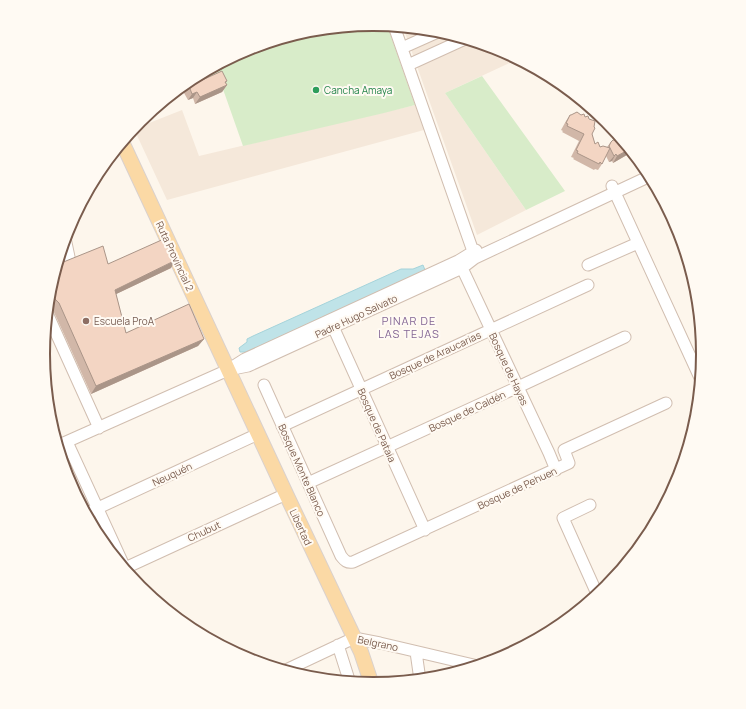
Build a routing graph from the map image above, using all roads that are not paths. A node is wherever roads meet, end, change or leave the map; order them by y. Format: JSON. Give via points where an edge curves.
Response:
{"nodes":[{"id":1,"x":396,"y":32,"type":"edge"},
{"id":2,"x":429,"y":36,"type":"edge"},
{"id":3,"x":458,"y":42,"type":"edge"},
{"id":4,"x":402,"y":48,"type":"junction"},
{"id":5,"x":408,"y":65,"type":"junction"},
{"id":6,"x":125,"y":148,"type":"edge"},
{"id":7,"x":641,"y":173,"type":"edge"},
{"id":8,"x":644,"y":178,"type":"edge"},
{"id":9,"x":613,"y":189,"type":"junction"},
{"id":10,"x":638,"y":243,"type":"junction"},
{"id":11,"x":67,"y":250,"type":"edge"},
{"id":12,"x":474,"y":254,"type":"junction"},
{"id":13,"x":64,"y":260,"type":"edge"},
{"id":14,"x":588,"y":265,"type":"dead end"},
{"id":15,"x":462,"y":268,"type":"junction"},
{"id":16,"x":588,"y":285,"type":"dead end"},
{"id":17,"x":51,"y":322,"type":"edge"},
{"id":18,"x":332,"y":323,"type":"junction"},
{"id":19,"x":491,"y":330,"type":"junction"},
{"id":20,"x":625,"y":337,"type":"dead end"},
{"id":21,"x":696,"y":369,"type":"edge"},
{"id":22,"x":228,"y":370,"type":"junction"},
{"id":23,"x":264,"y":385,"type":"dead end"},
{"id":24,"x":518,"y":387,"type":"junction"},
{"id":25,"x":361,"y":390,"type":"junction"},
{"id":26,"x":666,"y":404,"type":"dead end"},
{"id":27,"x":282,"y":426,"type":"junction"},
{"id":28,"x":99,"y":428,"type":"junction"},
{"id":29,"x":258,"y":434,"type":"junction"},
{"id":30,"x":62,"y":444,"type":"edge"},
{"id":31,"x":64,"y":447,"type":"edge"},
{"id":32,"x":387,"y":447,"type":"junction"},
{"id":33,"x":564,"y":450,"type":"junction"},
{"id":34,"x":549,"y":453,"type":"junction"},
{"id":35,"x":556,"y":470,"type":"junction"},
{"id":36,"x":308,"y":483,"type":"junction"},
{"id":37,"x":286,"y":494,"type":"junction"},
{"id":38,"x":590,"y":505,"type":"dead end"},
{"id":39,"x":98,"y":508,"type":"junction"},
{"id":40,"x":90,"y":511,"type":"edge"},
{"id":41,"x":424,"y":530,"type":"junction"},
{"id":42,"x":117,"y":553,"type":"edge"},
{"id":43,"x":345,"y":559,"type":"joint"},
{"id":44,"x":128,"y":566,"type":"edge"},
{"id":45,"x":595,"y":589,"type":"edge"},
{"id":46,"x":354,"y":638,"type":"junction"},
{"id":47,"x":338,"y":645,"type":"junction"},
{"id":48,"x":416,"y":652,"type":"junction"},
{"id":49,"x":468,"y":664,"type":"edge"},
{"id":50,"x":291,"y":668,"type":"edge"},
{"id":51,"x":419,"y":674,"type":"edge"},
{"id":52,"x":348,"y":677,"type":"edge"},
{"id":53,"x":370,"y":678,"type":"edge"}],
"edges":[{"from":1,"to":4,"type":"street"},
{"from":2,"to":4,"type":"street"},
{"from":3,"to":5,"type":"street"},
{"from":4,"to":5,"type":"street"},
{"from":5,"to":12,"type":"street"},
{"from":6,"to":22,"type":"main road","name":"Ruta Provincial 2"},
{"from":7,"to":9,"type":"street","name":"Padre Hugo Salvato"},
{"from":8,"to":9,"type":"street","name":"Padre Hugo Salvato"},
{"from":9,"to":10,"type":"street"},
{"from":9,"to":12,"type":"street","name":"Padre Hugo Salvato"},
{"from":10,"to":14,"type":"street"},
{"from":10,"to":21,"type":"street"},
{"from":11,"to":13,"type":"street","via":[[69,257]]},
{"from":12,"to":15,"type":"street","name":"Padre Hugo Salvato"},
{"from":12,"to":18,"type":"street","name":"Padre Hugo Salvato"},
{"from":15,"to":18,"type":"street","name":"Padre Hugo Salvato"},
{"from":15,"to":19,"type":"street","name":"Bosque de Hayas"},
{"from":16,"to":19,"type":"street","name":"Bosque de Araucarias"},
{"from":17,"to":28,"type":"street"},
{"from":18,"to":22,"type":"street","name":"Padre Hugo Salvato","via":[[245,359]]},
{"from":18,"to":22,"type":"street","name":"Padre Hugo Salvato","via":[[248,366]]},
{"from":18,"to":25,"type":"street","name":"Bosque de Pataia"},
{"from":19,"to":24,"type":"street","name":"Bosque de Hayas"},
{"from":19,"to":25,"type":"street","name":"Bosque de Araucarias"},
{"from":20,"to":24,"type":"street","name":"Bosque de Caldén"},
{"from":22,"to":28,"type":"street","name":"Padre Hugo Salvato"},
{"from":22,"to":29,"type":"main road","name":"Libertad"},
{"from":23,"to":27,"type":"street","name":"Bosque Monte Blanco"},
{"from":24,"to":32,"type":"street","name":"Bosque de Caldén"},
{"from":24,"to":34,"type":"street","name":"Bosque de Hayas"},
{"from":25,"to":27,"type":"street","name":"Bosque de Araucarias"},
{"from":25,"to":32,"type":"street","name":"Bosque de Pataia"},
{"from":26,"to":33,"type":"street"},
{"from":27,"to":36,"type":"street","name":"Bosque Monte Blanco"},
{"from":28,"to":30,"type":"street","name":"Padre Hugo Salvato"},
{"from":29,"to":37,"type":"main road","name":"Libertad"},
{"from":29,"to":39,"type":"street","name":"Neuquén"},
{"from":31,"to":39,"type":"street"},
{"from":32,"to":36,"type":"street","name":"Bosque de Caldén"},
{"from":32,"to":41,"type":"street","name":"Bosque de Pataia"},
{"from":33,"to":34,"type":"street"},
{"from":33,"to":35,"type":"street","name":"Bosque de Pehuen","via":[[569,463]]},
{"from":34,"to":35,"type":"street","name":"Bosque de Hayas"},
{"from":35,"to":41,"type":"street","name":"Bosque de Pehuen"},
{"from":36,"to":43,"type":"street","name":"Bosque Monte Blanco"},
{"from":37,"to":44,"type":"street","name":"Chubut"},
{"from":37,"to":46,"type":"main road","name":"Libertad"},
{"from":38,"to":45,"type":"street","via":[[563,518]]},
{"from":39,"to":40,"type":"street","name":"Neuquén"},
{"from":39,"to":42,"type":"street"},
{"from":41,"to":43,"type":"street","name":"Bosque de Pehuen","via":[[353,562]]},
{"from":46,"to":47,"type":"street","name":"Belgrano"},
{"from":46,"to":48,"type":"street","name":"Belgrano"},
{"from":46,"to":53,"type":"main road","name":"Libertad"},
{"from":47,"to":50,"type":"street","name":"Belgrano"},
{"from":47,"to":52,"type":"street"},
{"from":48,"to":49,"type":"street","name":"Belgrano"},
{"from":48,"to":51,"type":"street"}]}
